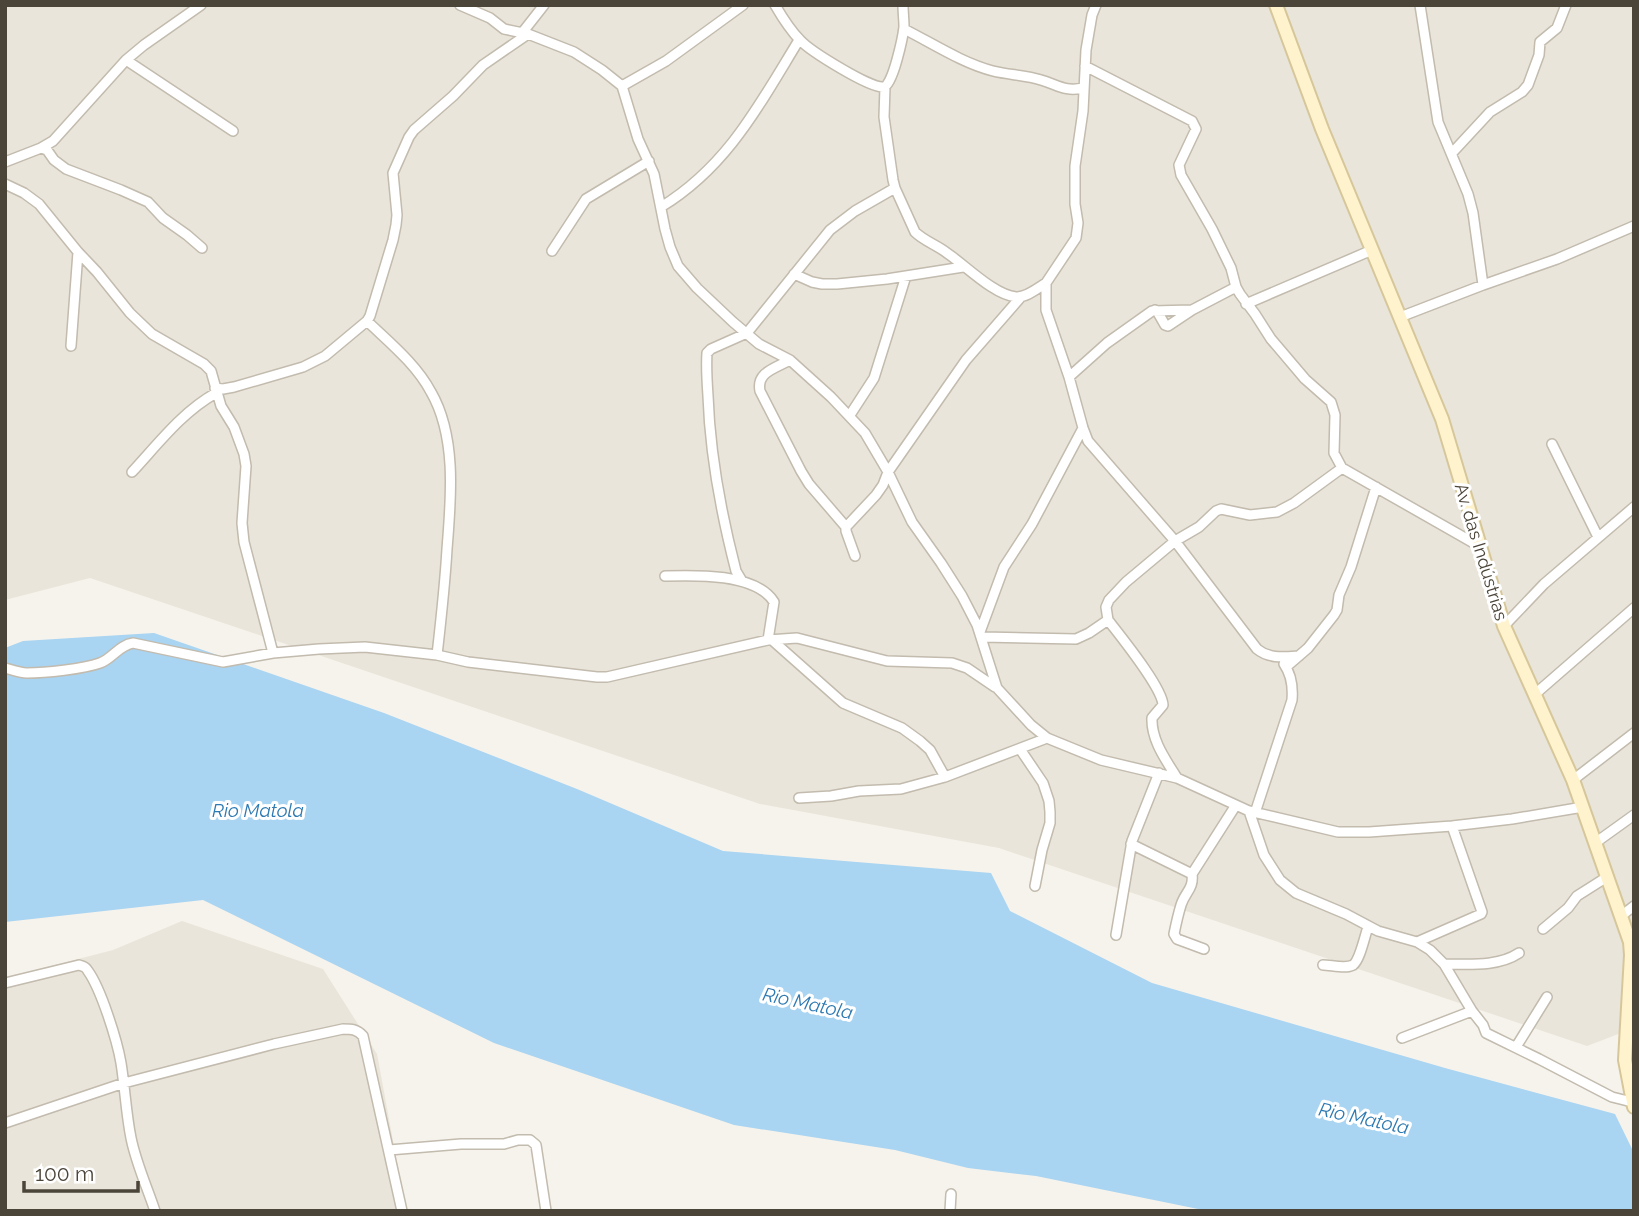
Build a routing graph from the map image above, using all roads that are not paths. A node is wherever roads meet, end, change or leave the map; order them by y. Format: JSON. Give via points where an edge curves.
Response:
{"nodes":[{"id":1,"x":201,"y":5,"type":"edge"},
{"id":2,"x":460,"y":5,"type":"edge"},
{"id":3,"x":544,"y":5,"type":"edge"},
{"id":4,"x":743,"y":5,"type":"edge"},
{"id":5,"x":775,"y":5,"type":"edge"},
{"id":6,"x":903,"y":5,"type":"edge"},
{"id":7,"x":1096,"y":5,"type":"edge"},
{"id":8,"x":1420,"y":5,"type":"edge"},
{"id":9,"x":1566,"y":5,"type":"edge"},
{"id":10,"x":1278,"y":6,"type":"edge"},
{"id":11,"x":904,"y":29,"type":"junction"},
{"id":12,"x":525,"y":33,"type":"junction"},
{"id":13,"x":799,"y":40,"type":"junction"},
{"id":14,"x":127,"y":60,"type":"junction"},
{"id":15,"x":1085,"y":65,"type":"junction"},
{"id":16,"x":622,"y":86,"type":"junction"},
{"id":17,"x":885,"y":87,"type":"junction"},
{"id":18,"x":1083,"y":88,"type":"junction"},
{"id":19,"x":233,"y":131,"type":"dead end"},
{"id":20,"x":41,"y":148,"type":"junction"},
{"id":21,"x":1452,"y":153,"type":"junction"},
{"id":22,"x":649,"y":161,"type":"junction"},
{"id":23,"x":5,"y":162,"type":"edge"},
{"id":24,"x":5,"y":184,"type":"edge"},
{"id":25,"x":895,"y":188,"type":"junction"},
{"id":26,"x":661,"y":207,"type":"junction"},
{"id":27,"x":1634,"y":226,"type":"edge"},
{"id":28,"x":202,"y":248,"type":"dead end"},
{"id":29,"x":1372,"y":250,"type":"junction"},
{"id":30,"x":552,"y":251,"type":"dead end"},
{"id":31,"x":78,"y":252,"type":"junction"},
{"id":32,"x":962,"y":267,"type":"junction"},
{"id":33,"x":794,"y":274,"type":"junction"},
{"id":34,"x":905,"y":276,"type":"junction"},
{"id":35,"x":1046,"y":283,"type":"junction"},
{"id":36,"x":1483,"y":285,"type":"junction"},
{"id":37,"x":1236,"y":287,"type":"junction"},
{"id":38,"x":1020,"y":298,"type":"junction"},
{"id":39,"x":1247,"y":304,"type":"junction"},
{"id":40,"x":1155,"y":310,"type":"junction"},
{"id":41,"x":1192,"y":310,"type":"junction"},
{"id":42,"x":1400,"y":317,"type":"junction"},
{"id":43,"x":367,"y":321,"type":"junction"},
{"id":44,"x":747,"y":333,"type":"junction"},
{"id":45,"x":71,"y":346,"type":"dead end"},
{"id":46,"x":790,"y":360,"type":"junction"},
{"id":47,"x":1069,"y":377,"type":"junction"},
{"id":48,"x":216,"y":390,"type":"junction"},
{"id":49,"x":850,"y":415,"type":"junction"},
{"id":50,"x":1083,"y":428,"type":"junction"},
{"id":51,"x":1552,"y":444,"type":"dead end"},
{"id":52,"x":1342,"y":468,"type":"junction"},
{"id":53,"x":132,"y":472,"type":"dead end"},
{"id":54,"x":888,"y":472,"type":"junction"},
{"id":55,"x":1376,"y":487,"type":"junction"},
{"id":56,"x":1634,"y":507,"type":"edge"},
{"id":57,"x":846,"y":527,"type":"junction"},
{"id":58,"x":1598,"y":537,"type":"junction"},
{"id":59,"x":1175,"y":541,"type":"junction"},
{"id":60,"x":1479,"y":546,"type":"junction"},
{"id":61,"x":855,"y":556,"type":"dead end"},
{"id":62,"x":665,"y":576,"type":"dead end"},
{"id":63,"x":742,"y":581,"type":"junction"},
{"id":64,"x":1634,"y":608,"type":"edge"},
{"id":65,"x":1108,"y":620,"type":"junction"},
{"id":66,"x":1504,"y":626,"type":"junction"},
{"id":67,"x":981,"y":635,"type":"junction"},
{"id":68,"x":770,"y":640,"type":"junction"},
{"id":69,"x":273,"y":653,"type":"junction"},
{"id":70,"x":437,"y":655,"type":"junction"},
{"id":71,"x":1298,"y":656,"type":"junction"},
{"id":72,"x":1278,"y":657,"type":"junction"},
{"id":73,"x":1286,"y":667,"type":"junction"},
{"id":74,"x":5,"y":668,"type":"edge"},
{"id":75,"x":997,"y":688,"type":"junction"},
{"id":76,"x":1534,"y":695,"type":"junction"},
{"id":77,"x":1634,"y":733,"type":"edge"},
{"id":78,"x":1047,"y":738,"type":"junction"},
{"id":79,"x":1020,"y":749,"type":"junction"},
{"id":80,"x":1159,"y":773,"type":"junction"},
{"id":81,"x":945,"y":777,"type":"junction"},
{"id":82,"x":1177,"y":778,"type":"junction"},
{"id":83,"x":1573,"y":780,"type":"junction"},
{"id":84,"x":799,"y":798,"type":"dead end"},
{"id":85,"x":1236,"y":805,"type":"junction"},
{"id":86,"x":1583,"y":807,"type":"junction"},
{"id":87,"x":1252,"y":812,"type":"junction"},
{"id":88,"x":1634,"y":815,"type":"edge"},
{"id":89,"x":1452,"y":826,"type":"junction"},
{"id":90,"x":1595,"y":843,"type":"junction"},
{"id":91,"x":1132,"y":844,"type":"junction"},
{"id":92,"x":1192,"y":874,"type":"junction"},
{"id":93,"x":1607,"y":877,"type":"junction"},
{"id":94,"x":1035,"y":886,"type":"dead end"},
{"id":95,"x":1634,"y":906,"type":"edge"},
{"id":96,"x":1620,"y":916,"type":"junction"},
{"id":97,"x":1368,"y":927,"type":"junction"},
{"id":98,"x":1544,"y":929,"type":"dead end"},
{"id":99,"x":1116,"y":935,"type":"dead end"},
{"id":100,"x":1632,"y":941,"type":"edge"},
{"id":101,"x":1417,"y":942,"type":"junction"},
{"id":102,"x":1204,"y":949,"type":"dead end"},
{"id":103,"x":1519,"y":953,"type":"dead end"},
{"id":104,"x":1444,"y":964,"type":"junction"},
{"id":105,"x":1323,"y":965,"type":"dead end"},
{"id":106,"x":5,"y":983,"type":"edge"},
{"id":107,"x":1547,"y":997,"type":"dead end"},
{"id":108,"x":1472,"y":1012,"type":"junction"},
{"id":109,"x":1402,"y":1038,"type":"dead end"},
{"id":110,"x":1516,"y":1047,"type":"junction"},
{"id":111,"x":124,"y":1083,"type":"junction"},
{"id":112,"x":1633,"y":1105,"type":"edge"},
{"id":113,"x":5,"y":1123,"type":"edge"},
{"id":114,"x":389,"y":1150,"type":"junction"},
{"id":115,"x":951,"y":1194,"type":"dead end"},
{"id":116,"x":151,"y":1210,"type":"edge"},
{"id":117,"x":402,"y":1211,"type":"edge"},
{"id":118,"x":546,"y":1211,"type":"edge"},
{"id":119,"x":950,"y":1211,"type":"edge"}],
"edges":[{"from":1,"to":14,"type":"street"},
{"from":2,"to":12,"type":"street","via":[[504,29]]},
{"from":3,"to":12,"type":"street"},
{"from":4,"to":16,"type":"street","via":[[666,61]]},
{"from":5,"to":13,"type":"street"},
{"from":6,"to":11,"type":"street"},
{"from":7,"to":15,"type":"street"},
{"from":8,"to":21,"type":"street","via":[[1438,122]]},
{"from":9,"to":21,"type":"street","via":[[1557,28],[1540,42],[1528,85],[1490,112]]},
{"from":10,"to":29,"type":"street","name":"Av. das Indústrias"},
{"from":11,"to":17,"type":"street"},
{"from":11,"to":18,"type":"street","via":[[975,65],[1066,89]]},
{"from":12,"to":16,"type":"street","via":[[575,52]]},
{"from":12,"to":43,"type":"street","via":[[483,65],[409,137],[393,173],[397,215],[393,240]]},
{"from":13,"to":17,"type":"street","via":[[832,64]]},
{"from":13,"to":26,"type":"street","via":[[734,143],[704,176]]},
{"from":14,"to":19,"type":"street"},
{"from":14,"to":20,"type":"street","via":[[58,136]]},
{"from":15,"to":18,"type":"street"},
{"from":15,"to":37,"type":"street","via":[[1195,124],[1179,170],[1212,229]]},
{"from":16,"to":22,"type":"street"},
{"from":17,"to":25,"type":"street","via":[[884,117]]},
{"from":18,"to":35,"type":"street","via":[[1075,166],[1076,238]]},
{"from":20,"to":23,"type":"street"},
{"from":20,"to":28,"type":"street","via":[[66,169],[148,202]]},
{"from":21,"to":36,"type":"street","via":[[1473,213]]},
{"from":22,"to":26,"type":"street"},
{"from":22,"to":30,"type":"street","via":[[586,199]]},
{"from":24,"to":31,"type":"street","via":[[39,204]]},
{"from":25,"to":32,"type":"street","via":[[915,232]]},
{"from":25,"to":33,"type":"street","via":[[830,230]]},
{"from":26,"to":44,"type":"street","via":[[678,266]]},
{"from":27,"to":36,"type":"street"},
{"from":29,"to":39,"type":"street"},
{"from":29,"to":42,"type":"street","name":"Av. das Indústrias"},
{"from":31,"to":45,"type":"street"},
{"from":31,"to":48,"type":"street","via":[[152,334],[208,368]]},
{"from":32,"to":34,"type":"street"},
{"from":32,"to":38,"type":"street"},
{"from":33,"to":34,"type":"street","via":[[822,284]]},
{"from":33,"to":44,"type":"street"},
{"from":34,"to":49,"type":"street","via":[[874,378]]},
{"from":35,"to":38,"type":"street"},
{"from":35,"to":47,"type":"street","via":[[1046,310]]},
{"from":36,"to":42,"type":"street"},
{"from":37,"to":39,"type":"street"},
{"from":37,"to":41,"type":"street"},
{"from":38,"to":54,"type":"street","via":[[966,360]]},
{"from":39,"to":52,"type":"street","via":[[1270,339],[1331,402],[1334,453]]},
{"from":40,"to":41,"type":"street"},
{"from":40,"to":41,"type":"street","via":[[1168,326]]},
{"from":40,"to":47,"type":"street"},
{"from":42,"to":60,"type":"street","name":"Av. das Indústrias","via":[[1442,419]]},
{"from":43,"to":48,"type":"street","via":[[325,356],[303,367]]},
{"from":43,"to":70,"type":"street","via":[[421,376],[444,424],[451,489]]},
{"from":44,"to":46,"type":"street"},
{"from":44,"to":63,"type":"street","via":[[707,353],[715,475]]},
{"from":46,"to":49,"type":"street"},
{"from":46,"to":57,"type":"street","via":[[762,375],[760,391],[805,477]]},
{"from":47,"to":50,"type":"street"},
{"from":48,"to":53,"type":"street","via":[[189,411]]},
{"from":48,"to":69,"type":"street","via":[[244,454],[244,542]]},
{"from":49,"to":54,"type":"street"},
{"from":50,"to":59,"type":"street","via":[[1088,440]]},
{"from":50,"to":67,"type":"street","via":[[1004,566]]},
{"from":51,"to":58,"type":"street"},
{"from":52,"to":55,"type":"street"},
{"from":52,"to":59,"type":"street","via":[[1277,512],[1250,515],[1218,510]]},
{"from":54,"to":57,"type":"street","via":[[876,495]]},
{"from":54,"to":67,"type":"street","via":[[912,522],[942,563]]},
{"from":55,"to":60,"type":"street"},
{"from":55,"to":71,"type":"street","via":[[1337,610]]},
{"from":56,"to":58,"type":"street"},
{"from":57,"to":61,"type":"street"},
{"from":58,"to":66,"type":"street"},
{"from":59,"to":65,"type":"street","via":[[1109,600]]},
{"from":59,"to":72,"type":"street","via":[[1257,649]]},
{"from":60,"to":66,"type":"street","name":"Av. das Indústrias"},
{"from":62,"to":63,"type":"street","via":[[706,575]]},
{"from":63,"to":68,"type":"street","via":[[774,602]]},
{"from":64,"to":76,"type":"street"},
{"from":65,"to":67,"type":"street","via":[[1076,639]]},
{"from":65,"to":82,"type":"street","via":[[1162,697],[1163,705],[1152,718],[1152,726]]},
{"from":66,"to":76,"type":"street","name":"Av. das Indústrias"},
{"from":67,"to":75,"type":"street"},
{"from":68,"to":70,"type":"street","via":[[597,677]]},
{"from":68,"to":75,"type":"street","via":[[797,638],[887,661],[952,663]]},
{"from":68,"to":81,"type":"street","via":[[843,703],[902,728],[920,741]]},
{"from":69,"to":70,"type":"street","via":[[365,647]]},
{"from":69,"to":74,"type":"street","via":[[223,662],[132,643],[99,663],[78,668],[25,673]]},
{"from":71,"to":72,"type":"street"},
{"from":71,"to":73,"type":"street"},
{"from":72,"to":73,"type":"street"},
{"from":73,"to":87,"type":"street","via":[[1292,700]]},
{"from":75,"to":78,"type":"street"},
{"from":76,"to":83,"type":"street","name":"Av. das Indústrias"},
{"from":77,"to":83,"type":"street"},
{"from":78,"to":79,"type":"street"},
{"from":78,"to":80,"type":"street","via":[[1101,760]]},
{"from":79,"to":81,"type":"street"},
{"from":79,"to":94,"type":"street","via":[[1043,783],[1049,801],[1050,823]]},
{"from":80,"to":82,"type":"street"},
{"from":80,"to":91,"type":"street"},
{"from":81,"to":84,"type":"street","via":[[893,791]]},
{"from":82,"to":85,"type":"street"},
{"from":83,"to":86,"type":"street","name":"Av. das Indústrias"},
{"from":85,"to":87,"type":"street"},
{"from":85,"to":92,"type":"street"},
{"from":86,"to":89,"type":"street"},
{"from":86,"to":90,"type":"street","name":"Av. das Indústrias"},
{"from":87,"to":89,"type":"street","via":[[1338,832]]},
{"from":87,"to":97,"type":"street","via":[[1264,855],[1280,880],[1296,893]]},
{"from":88,"to":90,"type":"street"},
{"from":89,"to":101,"type":"street","via":[[1482,912]]},
{"from":90,"to":93,"type":"street","name":"Av. das Indústrias"},
{"from":91,"to":92,"type":"street"},
{"from":91,"to":99,"type":"street"},
{"from":92,"to":102,"type":"street","via":[[1174,934]]},
{"from":93,"to":96,"type":"street","name":"Av. das Indústrias"},
{"from":93,"to":98,"type":"street","via":[[1580,894]]},
{"from":95,"to":96,"type":"street"},
{"from":96,"to":100,"type":"street","name":"Av. das Indústrias"},
{"from":97,"to":101,"type":"street"},
{"from":97,"to":105,"type":"street","via":[[1353,965]]},
{"from":100,"to":112,"type":"street","name":"Av. das Indústrias","via":[[1625,1060]]},
{"from":101,"to":104,"type":"street"},
{"from":103,"to":104,"type":"street","via":[[1477,965]]},
{"from":104,"to":108,"type":"street"},
{"from":106,"to":111,"type":"street","via":[[84,967],[99,993]]},
{"from":107,"to":110,"type":"street"},
{"from":108,"to":109,"type":"street"},
{"from":108,"to":110,"type":"street","via":[[1486,1033]]},
{"from":110,"to":112,"type":"street"},
{"from":111,"to":113,"type":"street"},
{"from":111,"to":114,"type":"street","via":[[274,1044],[353,1029],[363,1036]]},
{"from":111,"to":116,"type":"street","via":[[125,1111]]},
{"from":114,"to":117,"type":"street"},
{"from":114,"to":118,"type":"street","via":[[530,1140],[536,1145]]},
{"from":115,"to":119,"type":"street"}]}
